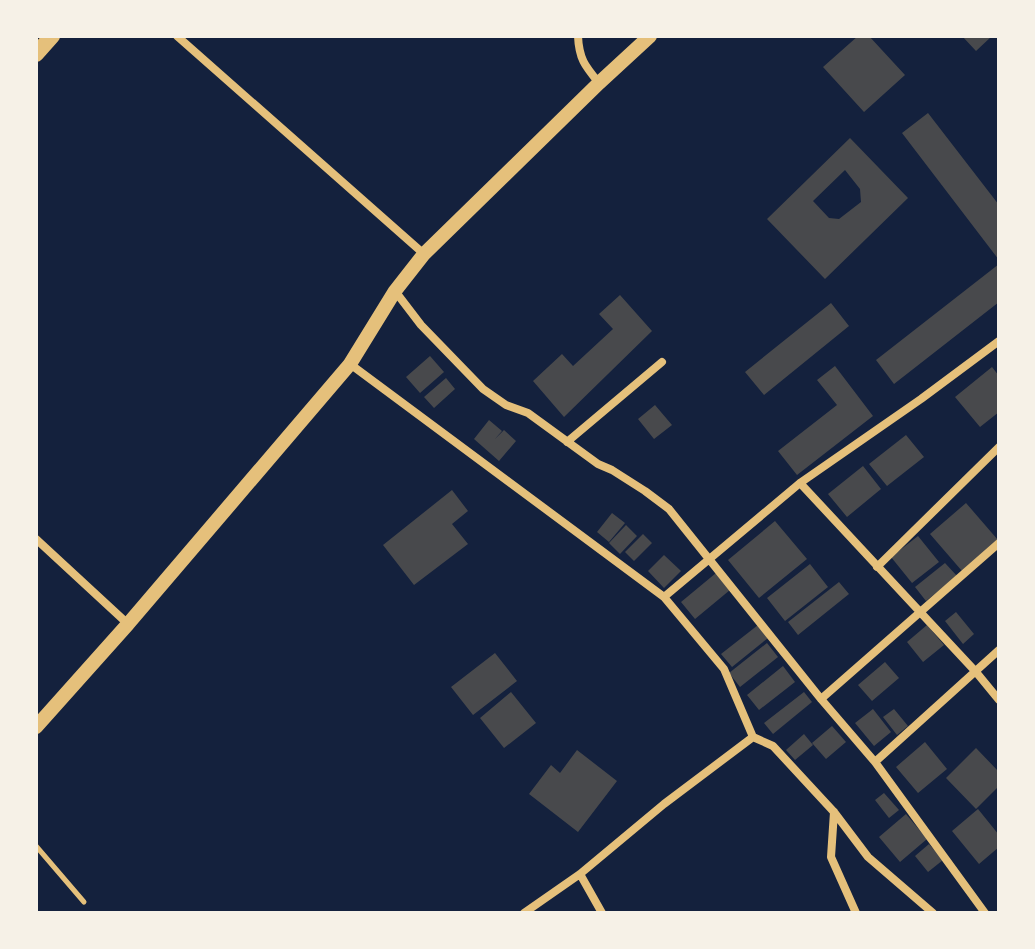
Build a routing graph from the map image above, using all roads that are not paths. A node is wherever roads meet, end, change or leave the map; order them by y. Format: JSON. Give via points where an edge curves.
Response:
{"nodes":[{"id":1,"x":52,"y":36,"type":"edge"},
{"id":2,"x":177,"y":36,"type":"edge"},
{"id":3,"x":578,"y":36,"type":"edge"},
{"id":4,"x":650,"y":36,"type":"edge"},
{"id":5,"x":36,"y":54,"type":"edge"},
{"id":6,"x":599,"y":83,"type":"junction"},
{"id":7,"x":424,"y":254,"type":"junction"},
{"id":8,"x":395,"y":291,"type":"junction"},
{"id":9,"x":999,"y":341,"type":"edge"},
{"id":10,"x":662,"y":362,"type":"dead end"},
{"id":11,"x":350,"y":364,"type":"junction"},
{"id":12,"x":567,"y":442,"type":"junction"},
{"id":13,"x":999,"y":447,"type":"edge"},
{"id":14,"x":800,"y":483,"type":"junction"},
{"id":15,"x":36,"y":539,"type":"edge"},
{"id":16,"x":999,"y":543,"type":"edge"},
{"id":17,"x":710,"y":558,"type":"junction"},
{"id":18,"x":877,"y":567,"type":"junction"},
{"id":19,"x":664,"y":597,"type":"junction"},
{"id":20,"x":919,"y":611,"type":"junction"},
{"id":21,"x":128,"y":624,"type":"junction"},
{"id":22,"x":999,"y":650,"type":"edge"},
{"id":23,"x":976,"y":672,"type":"junction"},
{"id":24,"x":821,"y":699,"type":"junction"},
{"id":25,"x":999,"y":700,"type":"edge"},
{"id":26,"x":36,"y":727,"type":"edge"},
{"id":27,"x":753,"y":737,"type":"junction"},
{"id":28,"x":875,"y":762,"type":"junction"},
{"id":29,"x":834,"y":812,"type":"junction"},
{"id":30,"x":36,"y":846,"type":"edge"},
{"id":31,"x":580,"y":874,"type":"junction"},
{"id":32,"x":84,"y":902,"type":"dead end"},
{"id":33,"x":524,"y":913,"type":"edge"},
{"id":34,"x":602,"y":913,"type":"edge"},
{"id":35,"x":856,"y":913,"type":"edge"},
{"id":36,"x":933,"y":913,"type":"edge"},
{"id":37,"x":985,"y":913,"type":"edge"}],
"edges":[{"from":1,"to":5,"type":"main road"},
{"from":2,"to":7,"type":"street"},
{"from":3,"to":6,"type":"street","via":[[584,66]]},
{"from":4,"to":6,"type":"street"},
{"from":6,"to":7,"type":"street"},
{"from":7,"to":8,"type":"street"},
{"from":8,"to":11,"type":"street"},
{"from":8,"to":12,"type":"street","via":[[483,389]]},
{"from":9,"to":14,"type":"street"},
{"from":10,"to":12,"type":"street"},
{"from":11,"to":19,"type":"street"},
{"from":11,"to":21,"type":"street"},
{"from":12,"to":17,"type":"street","via":[[669,509]]},
{"from":13,"to":18,"type":"street"},
{"from":14,"to":17,"type":"street"},
{"from":14,"to":18,"type":"street"},
{"from":15,"to":21,"type":"street"},
{"from":16,"to":20,"type":"street"},
{"from":17,"to":19,"type":"street"},
{"from":17,"to":24,"type":"street"},
{"from":18,"to":20,"type":"street"},
{"from":19,"to":27,"type":"street","via":[[724,669]]},
{"from":20,"to":23,"type":"street"},
{"from":20,"to":24,"type":"street"},
{"from":21,"to":26,"type":"street"},
{"from":22,"to":23,"type":"street"},
{"from":23,"to":25,"type":"street"},
{"from":23,"to":28,"type":"street"},
{"from":24,"to":28,"type":"street"},
{"from":27,"to":29,"type":"street","via":[[773,746]]},
{"from":27,"to":31,"type":"street"},
{"from":28,"to":37,"type":"street"},
{"from":29,"to":35,"type":"street","via":[[831,857]]},
{"from":29,"to":36,"type":"street","via":[[868,857]]},
{"from":30,"to":32,"type":"lane"},
{"from":31,"to":33,"type":"street"},
{"from":31,"to":34,"type":"street"}]}
